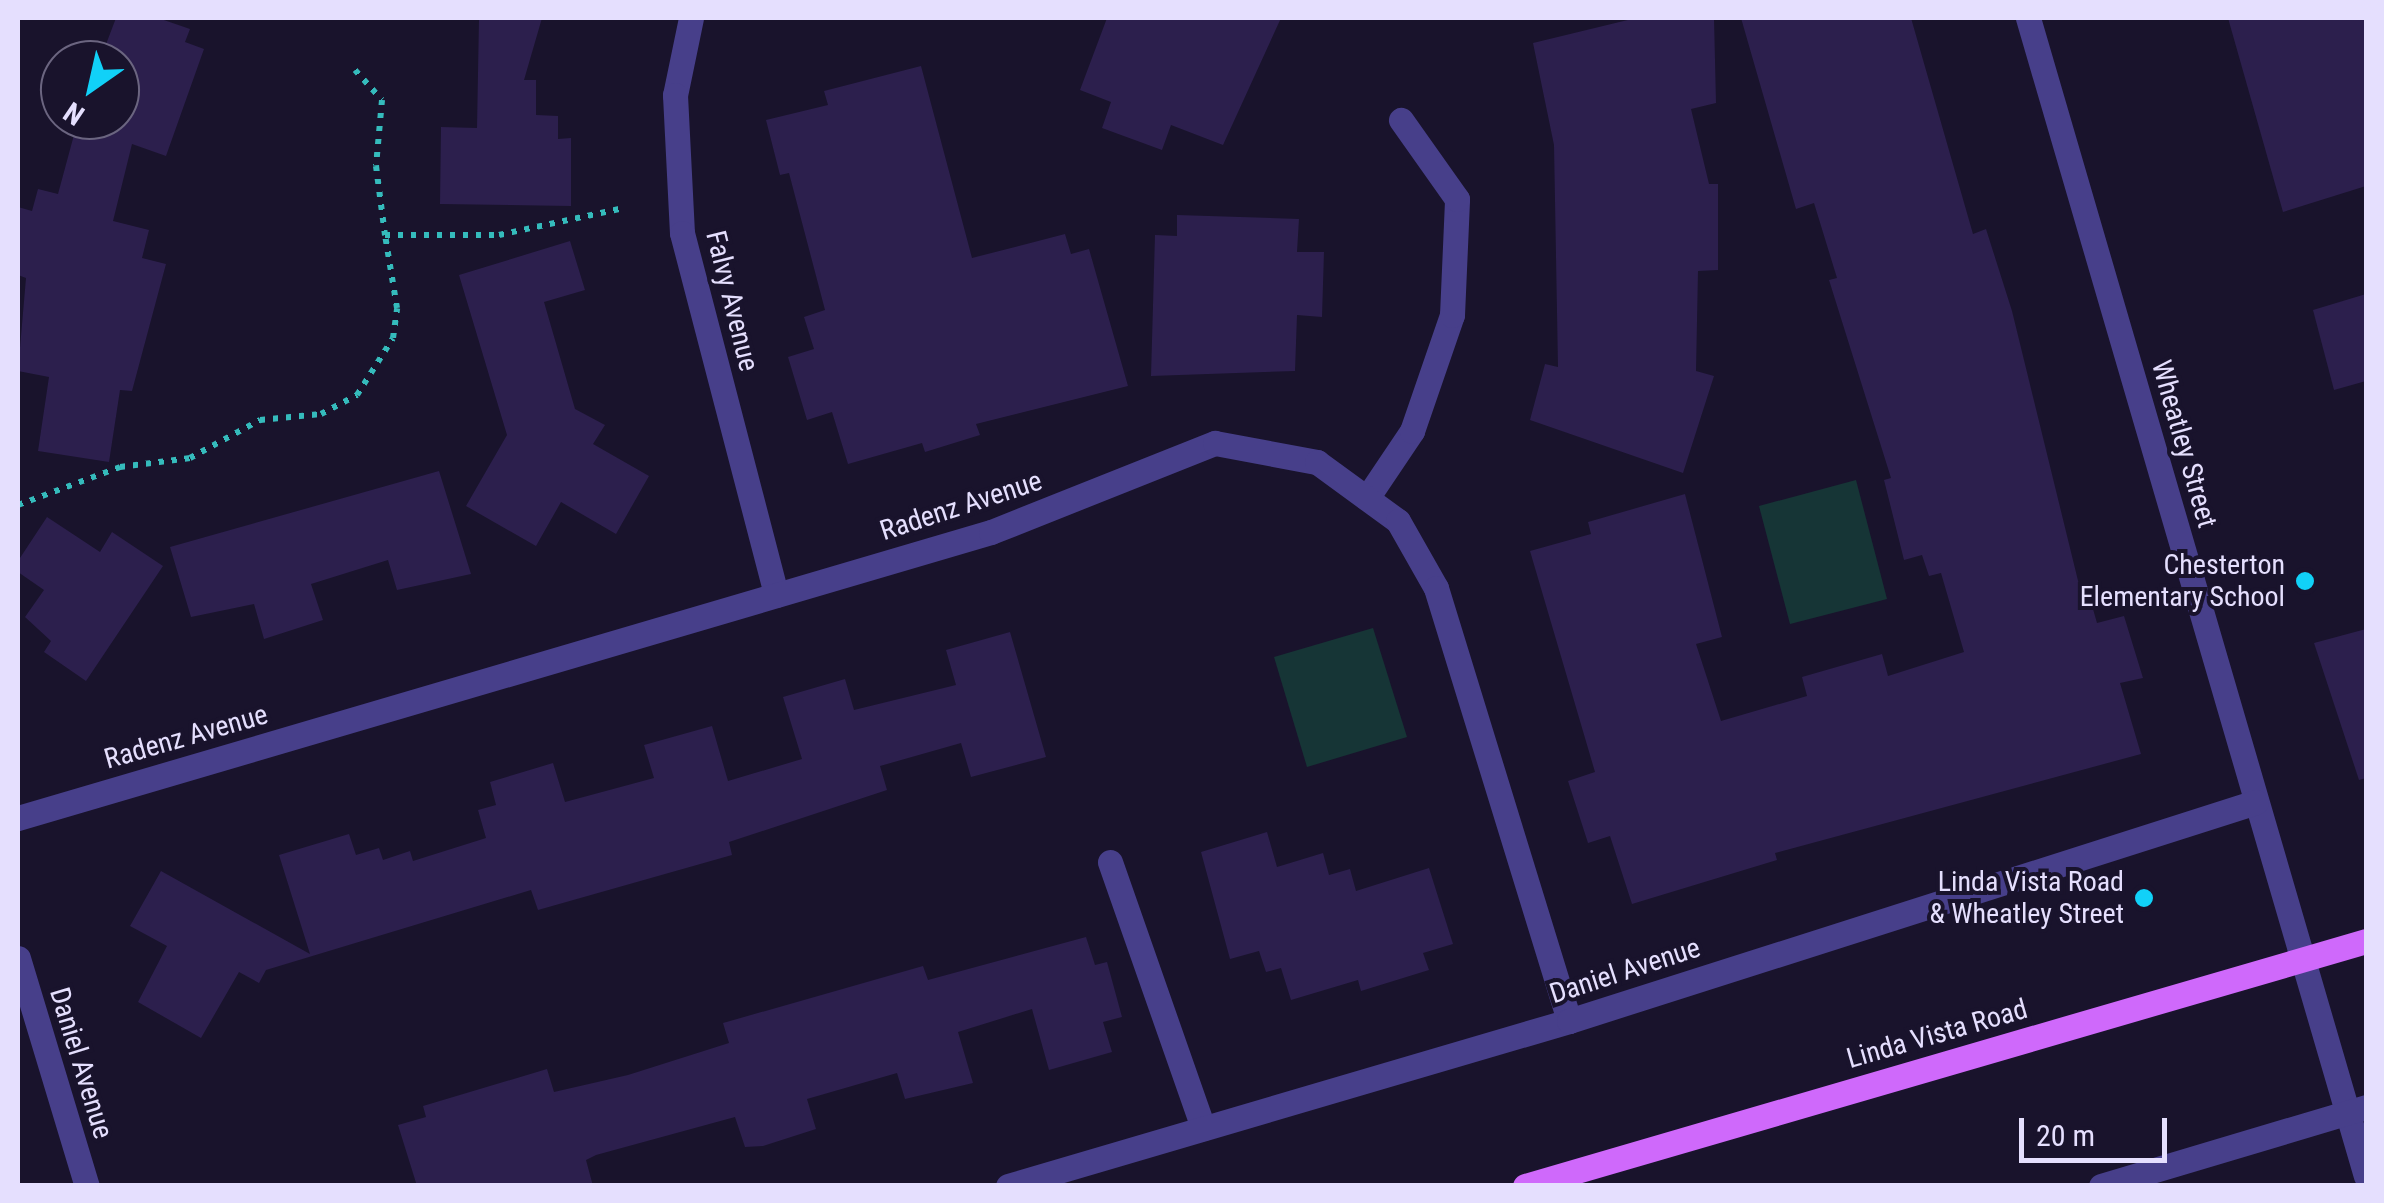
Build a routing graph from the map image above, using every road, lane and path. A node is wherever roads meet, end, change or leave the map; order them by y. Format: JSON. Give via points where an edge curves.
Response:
{"nodes":[{"id":1,"x":691,"y":18,"type":"edge"},
{"id":2,"x":2028,"y":18,"type":"edge"},
{"id":3,"x":354,"y":70,"type":"dead end"},
{"id":4,"x":1401,"y":120,"type":"dead end"},
{"id":5,"x":619,"y":209,"type":"dead end"},
{"id":6,"x":385,"y":235,"type":"junction"},
{"id":7,"x":1367,"y":498,"type":"junction"},
{"id":8,"x":18,"y":505,"type":"edge"},
{"id":9,"x":776,"y":595,"type":"junction"},
{"id":10,"x":2256,"y":802,"type":"junction"},
{"id":11,"x":18,"y":818,"type":"edge"},
{"id":12,"x":1110,"y":862,"type":"dead end"},
{"id":13,"x":2366,"y":940,"type":"edge"},
{"id":14,"x":18,"y":958,"type":"edge"},
{"id":15,"x":2303,"y":959,"type":"junction"},
{"id":16,"x":1569,"y":1021,"type":"junction"},
{"id":17,"x":2357,"y":1110,"type":"edge"},
{"id":18,"x":1203,"y":1128,"type":"junction"},
{"id":19,"x":2366,"y":1176,"type":"edge"},
{"id":20,"x":87,"y":1186,"type":"edge"},
{"id":21,"x":1008,"y":1186,"type":"edge"},
{"id":22,"x":1525,"y":1186,"type":"edge"},
{"id":23,"x":2101,"y":1186,"type":"edge"}],
"edges":[{"from":1,"to":9,"type":"street","name":"Falvy Avenue","via":[[675,94],[682,233]]},
{"from":2,"to":10,"type":"street","name":"Wheatley Street"},
{"from":3,"to":6,"type":"path","via":[[382,100],[376,166]]},
{"from":4,"to":7,"type":"street","via":[[1457,199],[1452,315],[1412,431]]},
{"from":5,"to":6,"type":"path","via":[[500,235]]},
{"from":6,"to":8,"type":"path","via":[[397,308],[393,338],[357,395],[320,414],[260,420],[190,458],[120,466]]},
{"from":7,"to":9,"type":"street","name":"Radenz Avenue","via":[[1317,462],[1216,443],[991,532]]},
{"from":7,"to":16,"type":"street","name":"Radenz Avenue","via":[[1398,521],[1436,588]]},
{"from":9,"to":11,"type":"street","name":"Radenz Avenue"},
{"from":10,"to":15,"type":"street","name":"Wheatley Street"},
{"from":10,"to":16,"type":"street","name":"Daniel Avenue"},
{"from":12,"to":18,"type":"street"},
{"from":13,"to":15,"type":"main road","name":"Linda Vista Road"},
{"from":14,"to":20,"type":"street","name":"Daniel Avenue"},
{"from":15,"to":17,"type":"street","name":"Wheatley Street"},
{"from":15,"to":22,"type":"main road","name":"Linda Vista Road"},
{"from":16,"to":18,"type":"street","name":"Daniel Avenue"},
{"from":17,"to":19,"type":"street","name":"Wheatley Street"},
{"from":17,"to":23,"type":"street"},
{"from":18,"to":21,"type":"street","name":"Daniel Avenue"}]}
